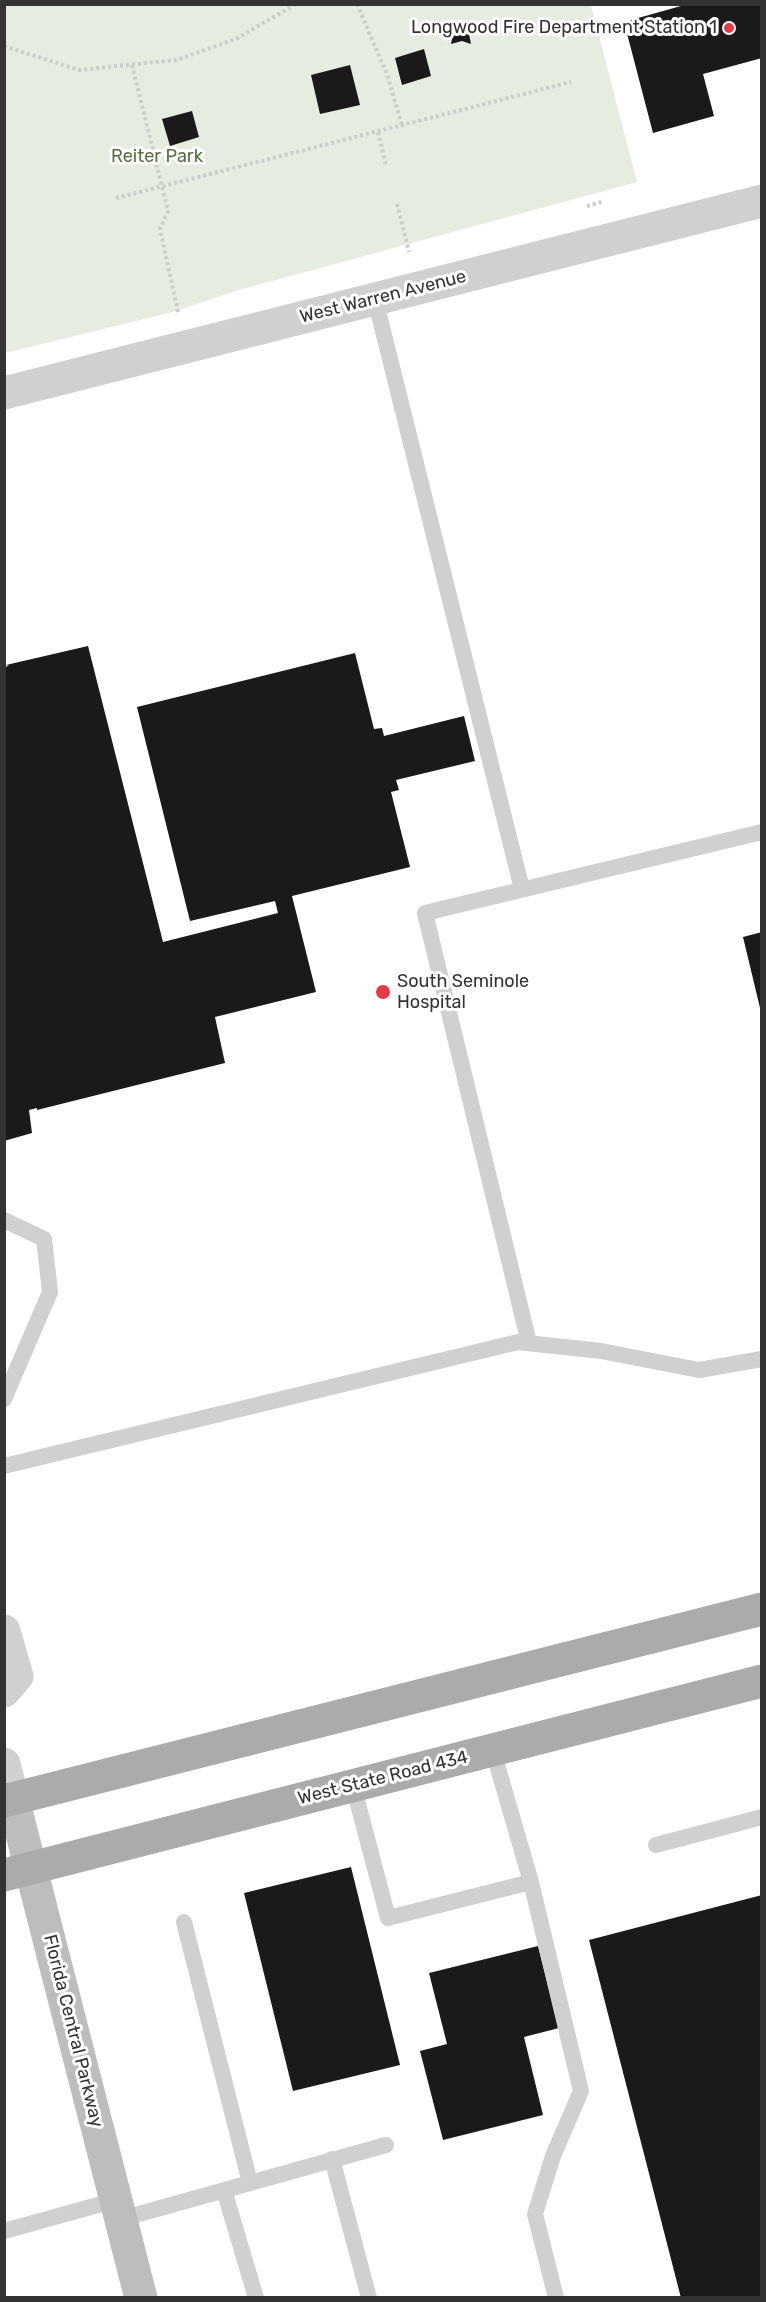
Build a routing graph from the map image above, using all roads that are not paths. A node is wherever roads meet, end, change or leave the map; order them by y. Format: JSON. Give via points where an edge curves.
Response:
{"nodes":[{"id":1,"x":762,"y":201,"type":"edge"},
{"id":2,"x":375,"y":300,"type":"junction"},
{"id":3,"x":4,"y":393,"type":"edge"},
{"id":4,"x":762,"y":832,"type":"edge"},
{"id":5,"x":522,"y":889,"type":"junction"},
{"id":6,"x":4,"y":1220,"type":"edge"},
{"id":7,"x":528,"y":1343,"type":"junction"},
{"id":8,"x":762,"y":1359,"type":"edge"},
{"id":9,"x":4,"y":1398,"type":"edge"},
{"id":10,"x":5,"y":1462,"type":"edge"},
{"id":11,"x":762,"y":1610,"type":"edge"},
{"id":12,"x":4,"y":1631,"type":"edge"},
{"id":13,"x":762,"y":1681,"type":"edge"},
{"id":14,"x":4,"y":1690,"type":"edge"},
{"id":15,"x":492,"y":1750,"type":"junction"},
{"id":16,"x":4,"y":1764,"type":"edge"},
{"id":17,"x":353,"y":1785,"type":"junction"},
{"id":18,"x":9,"y":1800,"type":"edge"},
{"id":19,"x":762,"y":1816,"type":"edge"},
{"id":20,"x":656,"y":1845,"type":"dead end"},
{"id":21,"x":18,"y":1871,"type":"edge"},
{"id":22,"x":531,"y":1882,"type":"junction"},
{"id":23,"x":184,"y":1923,"type":"dead end"},
{"id":24,"x":386,"y":2145,"type":"dead end"},
{"id":25,"x":332,"y":2159,"type":"junction"},
{"id":26,"x":250,"y":2183,"type":"junction"},
{"id":27,"x":224,"y":2190,"type":"junction"},
{"id":28,"x":119,"y":2210,"type":"junction"},
{"id":29,"x":4,"y":2231,"type":"edge"},
{"id":30,"x":141,"y":2298,"type":"edge"},
{"id":31,"x":256,"y":2298,"type":"edge"},
{"id":32,"x":369,"y":2298,"type":"edge"},
{"id":33,"x":556,"y":2298,"type":"edge"}],
"edges":[{"from":1,"to":2,"type":"street","name":"West Warren Avenue"},
{"from":2,"to":3,"type":"street","name":"West Warren Avenue"},
{"from":2,"to":5,"type":"lane"},
{"from":4,"to":5,"type":"lane"},
{"from":5,"to":7,"type":"lane","via":[[425,913]]},
{"from":6,"to":9,"type":"lane","via":[[44,1239],[50,1292]]},
{"from":7,"to":8,"type":"lane","via":[[601,1351],[699,1370]]},
{"from":7,"to":10,"type":"lane","via":[[518,1342]]},
{"from":11,"to":18,"type":"main road"},
{"from":12,"to":14,"type":"street","via":[[16,1676]]},
{"from":13,"to":15,"type":"main road","name":"West State Road 434"},
{"from":15,"to":17,"type":"main road","name":"West State Road 434"},
{"from":15,"to":22,"type":"lane"},
{"from":16,"to":18,"type":"street","name":"Florida Central Parkway"},
{"from":17,"to":21,"type":"main road","name":"West State Road 434"},
{"from":17,"to":22,"type":"lane","via":[[388,1918]]},
{"from":18,"to":21,"type":"street","name":"Florida Central Parkway"},
{"from":19,"to":20,"type":"lane"},
{"from":21,"to":28,"type":"street","name":"Florida Central Parkway"},
{"from":22,"to":33,"type":"lane","via":[[581,2091],[553,2156],[535,2214]]},
{"from":23,"to":26,"type":"lane"},
{"from":24,"to":25,"type":"lane"},
{"from":25,"to":26,"type":"lane"},
{"from":25,"to":32,"type":"lane"},
{"from":26,"to":27,"type":"lane"},
{"from":27,"to":28,"type":"lane"},
{"from":27,"to":31,"type":"lane"},
{"from":28,"to":29,"type":"lane"},
{"from":28,"to":30,"type":"street","name":"Florida Central Parkway"}]}
